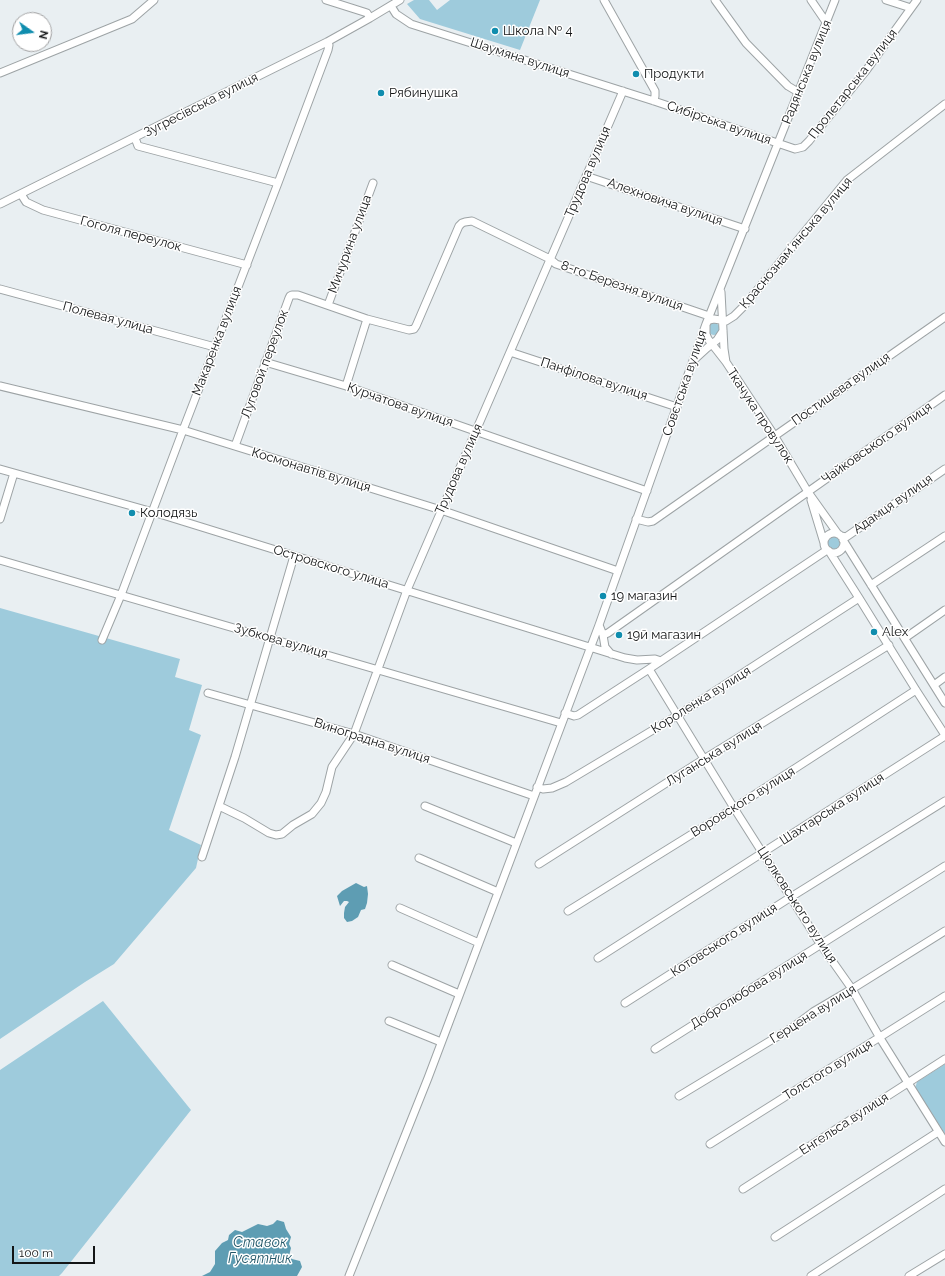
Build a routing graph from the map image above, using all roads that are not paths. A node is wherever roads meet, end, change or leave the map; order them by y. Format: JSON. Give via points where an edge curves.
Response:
{"nodes":[{"id":1,"x":326,"y":0,"type":"edge"},
{"id":2,"x":400,"y":0,"type":"edge"},
{"id":3,"x":604,"y":0,"type":"edge"},
{"id":4,"x":714,"y":0,"type":"edge"},
{"id":5,"x":811,"y":0,"type":"edge"},
{"id":6,"x":835,"y":0,"type":"edge"},
{"id":7,"x":886,"y":0,"type":"edge"},
{"id":8,"x":917,"y":0,"type":"edge"},
{"id":9,"x":152,"y":2,"type":"edge"},
{"id":10,"x":391,"y":6,"type":"junction"},
{"id":11,"x":911,"y":8,"type":"junction"},
{"id":12,"x":370,"y":18,"type":"junction"},
{"id":13,"x":826,"y":22,"type":"junction"},
{"id":14,"x":327,"y":42,"type":"junction"},
{"id":15,"x":0,"y":74,"type":"edge"},
{"id":16,"x":623,"y":91,"type":"junction"},
{"id":17,"x":798,"y":92,"type":"junction"},
{"id":18,"x":654,"y":101,"type":"junction"},
{"id":19,"x":945,"y":104,"type":"edge"},
{"id":20,"x":135,"y":138,"type":"junction"},
{"id":21,"x":778,"y":144,"type":"junction"},
{"id":22,"x":586,"y":176,"type":"junction"},
{"id":23,"x":278,"y":183,"type":"junction"},
{"id":24,"x":373,"y":183,"type":"dead end"},
{"id":25,"x":21,"y":194,"type":"junction"},
{"id":26,"x":0,"y":204,"type":"edge"},
{"id":27,"x":745,"y":229,"type":"junction"},
{"id":28,"x":550,"y":259,"type":"junction"},
{"id":29,"x":247,"y":265,"type":"junction"},
{"id":30,"x":436,"y":280,"type":"joint"},
{"id":31,"x":721,"y":288,"type":"junction"},
{"id":32,"x":0,"y":289,"type":"edge"},
{"id":33,"x":328,"y":305,"type":"junction"},
{"id":34,"x":710,"y":316,"type":"junction"},
{"id":35,"x":945,"y":317,"type":"edge"},
{"id":36,"x":367,"y":319,"type":"junction"},
{"id":37,"x":723,"y":322,"type":"junction"},
{"id":38,"x":706,"y":324,"type":"junction"},
{"id":39,"x":723,"y":331,"type":"junction"},
{"id":40,"x":712,"y":344,"type":"junction"},
{"id":41,"x":215,"y":347,"type":"junction"},
{"id":42,"x":510,"y":352,"type":"junction"},
{"id":43,"x":265,"y":362,"type":"junction"},
{"id":44,"x":726,"y":362,"type":"junction"},
{"id":45,"x":693,"y":363,"type":"junction"},
{"id":46,"x":0,"y":386,"type":"edge"},
{"id":47,"x":346,"y":386,"type":"junction"},
{"id":48,"x":945,"y":395,"type":"edge"},
{"id":49,"x":677,"y":407,"type":"junction"},
{"id":50,"x":183,"y":430,"type":"junction"},
{"id":51,"x":476,"y":431,"type":"junction"},
{"id":52,"x":774,"y":435,"type":"junction"},
{"id":53,"x":235,"y":446,"type":"junction"},
{"id":54,"x":945,"y":468,"type":"edge"},
{"id":55,"x":0,"y":469,"type":"edge"},
{"id":56,"x":14,"y":473,"type":"junction"},
{"id":57,"x":647,"y":491,"type":"junction"},
{"id":58,"x":808,"y":492,"type":"junction"},
{"id":59,"x":441,"y":510,"type":"junction"},
{"id":60,"x":153,"y":512,"type":"junction"},
{"id":61,"x":0,"y":519,"type":"edge"},
{"id":62,"x":636,"y":520,"type":"junction"},
{"id":63,"x":945,"y":536,"type":"edge"},
{"id":64,"x":841,"y":537,"type":"junction"},
{"id":65,"x":827,"y":548,"type":"junction"},
{"id":66,"x":294,"y":556,"type":"junction"},
{"id":67,"x":0,"y":560,"type":"edge"},
{"id":68,"x":618,"y":571,"type":"junction"},
{"id":69,"x":872,"y":585,"type":"junction"},
{"id":70,"x":407,"y":590,"type":"junction"},
{"id":71,"x":121,"y":595,"type":"junction"},
{"id":72,"x":859,"y":598,"type":"junction"},
{"id":73,"x":945,"y":610,"type":"edge"},
{"id":74,"x":599,"y":625,"type":"junction"},
{"id":75,"x":603,"y":635,"type":"junction"},
{"id":76,"x":270,"y":638,"type":"junction"},
{"id":77,"x":905,"y":638,"type":"junction"},
{"id":78,"x":102,"y":640,"type":"dead end"},
{"id":79,"x":568,"y":641,"type":"junction"},
{"id":80,"x":889,"y":645,"type":"junction"},
{"id":81,"x":590,"y":647,"type":"junction"},
{"id":82,"x":612,"y":655,"type":"junction"},
{"id":83,"x":661,"y":661,"type":"junction"},
{"id":84,"x":649,"y":669,"type":"junction"},
{"id":85,"x":377,"y":670,"type":"junction"},
{"id":86,"x":945,"y":677,"type":"edge"},
{"id":87,"x":934,"y":685,"type":"junction"},
{"id":88,"x":916,"y":690,"type":"junction"},
{"id":89,"x":208,"y":693,"type":"dead end"},
{"id":90,"x":945,"y":703,"type":"edge"},
{"id":91,"x":251,"y":705,"type":"junction"},
{"id":92,"x":565,"y":713,"type":"junction"},
{"id":93,"x":678,"y":715,"type":"junction"},
{"id":94,"x":561,"y":723,"type":"junction"},
{"id":95,"x":354,"y":734,"type":"junction"},
{"id":96,"x":945,"y":735,"type":"edge"},
{"id":97,"x":704,"y":759,"type":"junction"},
{"id":98,"x":537,"y":787,"type":"junction"},
{"id":99,"x":534,"y":796,"type":"junction"},
{"id":100,"x":945,"y":801,"type":"edge"},
{"id":101,"x":219,"y":806,"type":"junction"},
{"id":102,"x":425,"y":806,"type":"dead end"},
{"id":103,"x":734,"y":808,"type":"junction"},
{"id":104,"x":516,"y":844,"type":"junction"},
{"id":105,"x":764,"y":853,"type":"junction"},
{"id":106,"x":202,"y":857,"type":"dead end"},
{"id":107,"x":419,"y":858,"type":"dead end"},
{"id":108,"x":539,"y":864,"type":"dead end"},
{"id":109,"x":945,"y":866,"type":"edge"},
{"id":110,"x":498,"y":892,"type":"junction"},
{"id":111,"x":791,"y":896,"type":"junction"},
{"id":112,"x":400,"y":908,"type":"dead end"},
{"id":113,"x":568,"y":911,"type":"dead end"},
{"id":114,"x":945,"y":931,"type":"edge"},
{"id":115,"x":479,"y":943,"type":"junction"},
{"id":116,"x":821,"y":945,"type":"junction"},
{"id":117,"x":598,"y":958,"type":"dead end"},
{"id":118,"x":392,"y":965,"type":"dead end"},
{"id":119,"x":852,"y":989,"type":"junction"},
{"id":120,"x":459,"y":994,"type":"junction"},
{"id":121,"x":945,"y":996,"type":"edge"},
{"id":122,"x":625,"y":1002,"type":"dead end"},
{"id":123,"x":389,"y":1021,"type":"dead end"},
{"id":124,"x":880,"y":1038,"type":"junction"},
{"id":125,"x":441,"y":1042,"type":"junction"},
{"id":126,"x":655,"y":1050,"type":"dead end"},
{"id":127,"x":945,"y":1060,"type":"edge"},
{"id":128,"x":908,"y":1083,"type":"junction"},
{"id":129,"x":679,"y":1096,"type":"dead end"},
{"id":130,"x":938,"y":1132,"type":"junction"},
{"id":131,"x":945,"y":1142,"type":"edge"},
{"id":132,"x":710,"y":1144,"type":"dead end"},
{"id":133,"x":743,"y":1189,"type":"dead end"},
{"id":134,"x":945,"y":1189,"type":"edge"},
{"id":135,"x":775,"y":1237,"type":"dead end"},
{"id":136,"x":945,"y":1254,"type":"edge"},
{"id":137,"x":349,"y":1276,"type":"edge"},
{"id":138,"x":812,"y":1276,"type":"edge"},
{"id":139,"x":909,"y":1276,"type":"edge"}],
"edges":[{"from":1,"to":12,"type":"street","via":[[364,12]]},
{"from":2,"to":10,"type":"street","name":"Зугресівська вулиця"},
{"from":3,"to":18,"type":"street","name":"Сибірська вулиця","via":[[655,91]]},
{"from":4,"to":17,"type":"street","via":[[746,43],[788,86]]},
{"from":5,"to":13,"type":"street"},
{"from":6,"to":13,"type":"street","name":"Радянська вулиця"},
{"from":7,"to":11,"type":"street"},
{"from":8,"to":11,"type":"street","name":"Пролетарська вулиця"},
{"from":9,"to":15,"type":"street","via":[[132,18]]},
{"from":10,"to":12,"type":"street","name":"Зугресівська вулиця"},
{"from":10,"to":16,"type":"street","name":"Шаумяна вулиця","via":[[396,14],[411,24]]},
{"from":11,"to":21,"type":"street","name":"Пролетарська вулиця","via":[[865,72],[809,141],[803,147],[795,149]]},
{"from":12,"to":14,"type":"street","name":"Зугресівська вулиця"},
{"from":13,"to":17,"type":"street","name":"Радянська вулиця"},
{"from":14,"to":20,"type":"street","name":"Зугресівська вулиця"},
{"from":14,"to":23,"type":"street","name":"Макаренка вулиця","via":[[328,50]]},
{"from":16,"to":18,"type":"street","name":"Шаумяна вулиця"},
{"from":16,"to":22,"type":"street","name":"Трудова вулиця"},
{"from":17,"to":21,"type":"street","name":"Радянська вулиця"},
{"from":18,"to":21,"type":"street","name":"Сибірська вулиця"},
{"from":19,"to":37,"type":"street","name":"Краснознамʼянська вулиця","via":[[847,180],[744,306]]},
{"from":20,"to":23,"type":"street","via":[[138,146]]},
{"from":20,"to":25,"type":"street","name":"Зугресівська вулиця"},
{"from":21,"to":27,"type":"street","name":"Совєтська вулиця"},
{"from":22,"to":27,"type":"street","name":"Алехновича вулиця"},
{"from":22,"to":28,"type":"street","name":"Трудова вулиця"},
{"from":23,"to":29,"type":"street","name":"Макаренка вулиця"},
{"from":24,"to":33,"type":"street","name":"Мичурина улица"},
{"from":25,"to":26,"type":"street","name":"Зугресівська вулиця"},
{"from":25,"to":29,"type":"street","name":"Гоголя переулок","via":[[26,202],[43,210]]},
{"from":27,"to":31,"type":"street","name":"Совєтська вулиця"},
{"from":28,"to":30,"type":"street","name":"8-го Березня вулиця","via":[[472,222],[465,222],[459,226]]},
{"from":28,"to":34,"type":"street","name":"8-го Березня вулиця","via":[[556,264]]},
{"from":28,"to":42,"type":"street","name":"Трудова вулиця"},
{"from":29,"to":41,"type":"street","name":"Макаренка вулиця"},
{"from":30,"to":36,"type":"street","name":"Луговой переулок","via":[[414,329],[409,330]]},
{"from":31,"to":34,"type":"street","name":"Совєтська вулиця"},
{"from":31,"to":37,"type":"street","name":"Ткачука провулок"},
{"from":32,"to":41,"type":"street","name":"Полевая улица"},
{"from":33,"to":36,"type":"street","name":"Луговой переулок"},
{"from":33,"to":43,"type":"street","name":"Луговой переулок","via":[[298,295],[290,296]]},
{"from":34,"to":38,"type":"street","name":"Совєтська вулиця"},
{"from":35,"to":52,"type":"street","name":"Постишева вулиця"},
{"from":36,"to":47,"type":"street"},
{"from":37,"to":38,"type":"street","via":[[714,319]]},
{"from":37,"to":39,"type":"street","name":"Ткачука провулок"},
{"from":38,"to":40,"type":"street","via":[[706,334]]},
{"from":38,"to":45,"type":"street","name":"Совєтська вулиця"},
{"from":39,"to":40,"type":"street"},
{"from":39,"to":44,"type":"street","name":"Ткачука провулок"},
{"from":40,"to":44,"type":"street"},
{"from":40,"to":45,"type":"street"},
{"from":41,"to":50,"type":"street","name":"Макаренка вулиця"},
{"from":42,"to":49,"type":"street","name":"Панфілова вулиця"},
{"from":42,"to":51,"type":"street","name":"Трудова вулиця"},
{"from":43,"to":47,"type":"street","name":"Курчатова вулиця"},
{"from":43,"to":53,"type":"street","name":"Луговой переулок"},
{"from":44,"to":52,"type":"street","name":"Ткачука провулок"},
{"from":45,"to":49,"type":"street","name":"Совєтська вулиця"},
{"from":46,"to":50,"type":"street","name":"Космонавтів вулиця"},
{"from":47,"to":51,"type":"street","name":"Курчатова вулиця"},
{"from":48,"to":58,"type":"street","name":"Чайковського вулиця"},
{"from":49,"to":57,"type":"street","name":"Совєтська вулиця"},
{"from":50,"to":53,"type":"street","name":"Космонавтів вулиця"},
{"from":50,"to":60,"type":"street","name":"Макаренка вулиця"},
{"from":51,"to":57,"type":"street","name":"Курчатова вулиця"},
{"from":51,"to":59,"type":"street","name":"Трудова вулиця"},
{"from":52,"to":58,"type":"street","name":"Ткачука провулок"},
{"from":52,"to":62,"type":"street","name":"Постишева вулиця","via":[[653,520]]},
{"from":53,"to":59,"type":"street","name":"Космонавтів вулиця"},
{"from":54,"to":64,"type":"street","name":"Адамця вулиця","via":[[846,537]]},
{"from":55,"to":56,"type":"street","name":"Островского улица"},
{"from":56,"to":60,"type":"street","name":"Островского улица"},
{"from":56,"to":61,"type":"street"},
{"from":57,"to":62,"type":"street","name":"Совєтська вулиця"},
{"from":58,"to":64,"type":"street"},
{"from":58,"to":65,"type":"street"},
{"from":58,"to":75,"type":"street","name":"Чайковського вулиця"},
{"from":59,"to":68,"type":"street","name":"Космонавтів вулиця"},
{"from":59,"to":70,"type":"street","name":"Трудова вулиця"},
{"from":60,"to":66,"type":"street","name":"Островского улица"},
{"from":60,"to":71,"type":"street","name":"Макаренка вулиця"},
{"from":62,"to":68,"type":"street","name":"Совєтська вулиця"},
{"from":63,"to":69,"type":"street"},
{"from":64,"to":65,"type":"street","via":[[828,535],[825,540]]},
{"from":64,"to":65,"type":"street","via":[[844,546],[840,551],[835,553]]},
{"from":64,"to":69,"type":"street"},
{"from":65,"to":72,"type":"street"},
{"from":65,"to":83,"type":"street"},
{"from":66,"to":70,"type":"street","name":"Островского улица"},
{"from":66,"to":76,"type":"street"},
{"from":67,"to":71,"type":"street","name":"Зубкова вулиця"},
{"from":68,"to":74,"type":"street","name":"Совєтська вулиця"},
{"from":69,"to":77,"type":"street"},
{"from":70,"to":79,"type":"street","name":"Островского улица"},
{"from":70,"to":85,"type":"street","name":"Трудова вулиця"},
{"from":71,"to":76,"type":"street","name":"Зубкова вулиця"},
{"from":71,"to":78,"type":"street","name":"Макаренка вулиця"},
{"from":72,"to":80,"type":"street"},
{"from":72,"to":93,"type":"street","name":"Короленка вулиця"},
{"from":73,"to":77,"type":"street"},
{"from":74,"to":75,"type":"street"},
{"from":74,"to":79,"type":"street","via":[[585,641]]},
{"from":74,"to":81,"type":"street","name":"Совєтська вулиця"},
{"from":75,"to":82,"type":"street","via":[[604,647]]},
{"from":76,"to":85,"type":"street","name":"Зубкова вулиця"},
{"from":76,"to":91,"type":"street"},
{"from":77,"to":87,"type":"street"},
{"from":79,"to":81,"type":"street","name":"Островского улица"},
{"from":80,"to":88,"type":"street"},
{"from":80,"to":97,"type":"street","name":"Луганська вулиця"},
{"from":81,"to":82,"type":"street","name":"Островского улица"},
{"from":81,"to":92,"type":"street","name":"Совєтська вулиця"},
{"from":82,"to":83,"type":"street","name":"Островского улица"},
{"from":83,"to":84,"type":"street"},
{"from":84,"to":92,"type":"street","via":[[578,715]]},
{"from":84,"to":93,"type":"street","name":"Ціолковського вулиця"},
{"from":85,"to":94,"type":"street","name":"Зубкова вулиця"},
{"from":85,"to":95,"type":"street","name":"Трудова вулиця"},
{"from":86,"to":87,"type":"street"},
{"from":87,"to":90,"type":"street"},
{"from":88,"to":96,"type":"street"},
{"from":88,"to":103,"type":"street","name":"Воровского вулиця"},
{"from":89,"to":91,"type":"street","name":"Виноградна вулиця"},
{"from":91,"to":95,"type":"street","name":"Виноградна вулиця"},
{"from":91,"to":101,"type":"street"},
{"from":92,"to":94,"type":"street","name":"Совєтська вулиця"},
{"from":93,"to":97,"type":"street","name":"Ціолковського вулиця"},
{"from":93,"to":98,"type":"street","name":"Короленка вулиця","via":[[566,782],[552,788]]},
{"from":94,"to":98,"type":"street","name":"Совєтська вулиця"},
{"from":95,"to":99,"type":"street","name":"Виноградна вулиця"},
{"from":95,"to":101,"type":"street","name":"Трудова вулиця","via":[[332,767],[321,803],[312,814],[282,834],[269,833]]},
{"from":96,"to":105,"type":"street","name":"Шахтарська вулиця"},
{"from":97,"to":103,"type":"street","name":"Ціолковського вулиця"},
{"from":97,"to":108,"type":"street","name":"Луганська вулиця"},
{"from":98,"to":99,"type":"street","name":"Совєтська вулиця"},
{"from":99,"to":104,"type":"street","name":"Совєтська вулиця"},
{"from":100,"to":111,"type":"street","name":"Котовського вулиця"},
{"from":101,"to":106,"type":"street"},
{"from":102,"to":104,"type":"street"},
{"from":103,"to":105,"type":"street","name":"Ціолковського вулиця"},
{"from":103,"to":113,"type":"street","name":"Воровского вулиця"},
{"from":104,"to":110,"type":"street","name":"Совєтська вулиця"},
{"from":105,"to":111,"type":"street","name":"Ціолковського вулиця"},
{"from":105,"to":117,"type":"street","name":"Шахтарська вулиця"},
{"from":107,"to":110,"type":"street"},
{"from":109,"to":116,"type":"street","name":"Добролюбова вулиця"},
{"from":110,"to":115,"type":"street","name":"Совєтська вулиця"},
{"from":111,"to":116,"type":"street","name":"Ціолковського вулиця"},
{"from":111,"to":122,"type":"street","name":"Котовського вулиця"},
{"from":112,"to":115,"type":"street"},
{"from":114,"to":119,"type":"street","name":"Герцена вулиця"},
{"from":115,"to":120,"type":"street","name":"Совєтська вулиця"},
{"from":116,"to":119,"type":"street","name":"Ціолковського вулиця"},
{"from":116,"to":126,"type":"street","name":"Добролюбова вулиця"},
{"from":118,"to":120,"type":"street"},
{"from":119,"to":124,"type":"street","name":"Ціолковського вулиця"},
{"from":119,"to":129,"type":"street","name":"Герцена вулиця","via":[[813,1012],[793,1028]]},
{"from":120,"to":125,"type":"street","name":"Совєтська вулиця"},
{"from":121,"to":124,"type":"street","name":"Толстого вулиця"},
{"from":123,"to":125,"type":"street"},
{"from":124,"to":128,"type":"street","name":"Ціолковського вулиця"},
{"from":124,"to":132,"type":"street","name":"Толстого вулиця"},
{"from":125,"to":137,"type":"street","name":"Совєтська вулиця"},
{"from":127,"to":128,"type":"street","name":"Енгельса вулиця"},
{"from":128,"to":130,"type":"street","name":"Ціолковського вулиця"},
{"from":128,"to":133,"type":"street","name":"Енгельса вулиця"},
{"from":130,"to":131,"type":"street","name":"Ціолковського вулиця"},
{"from":130,"to":135,"type":"street"},
{"from":134,"to":138,"type":"street"},
{"from":136,"to":139,"type":"street"}]}
